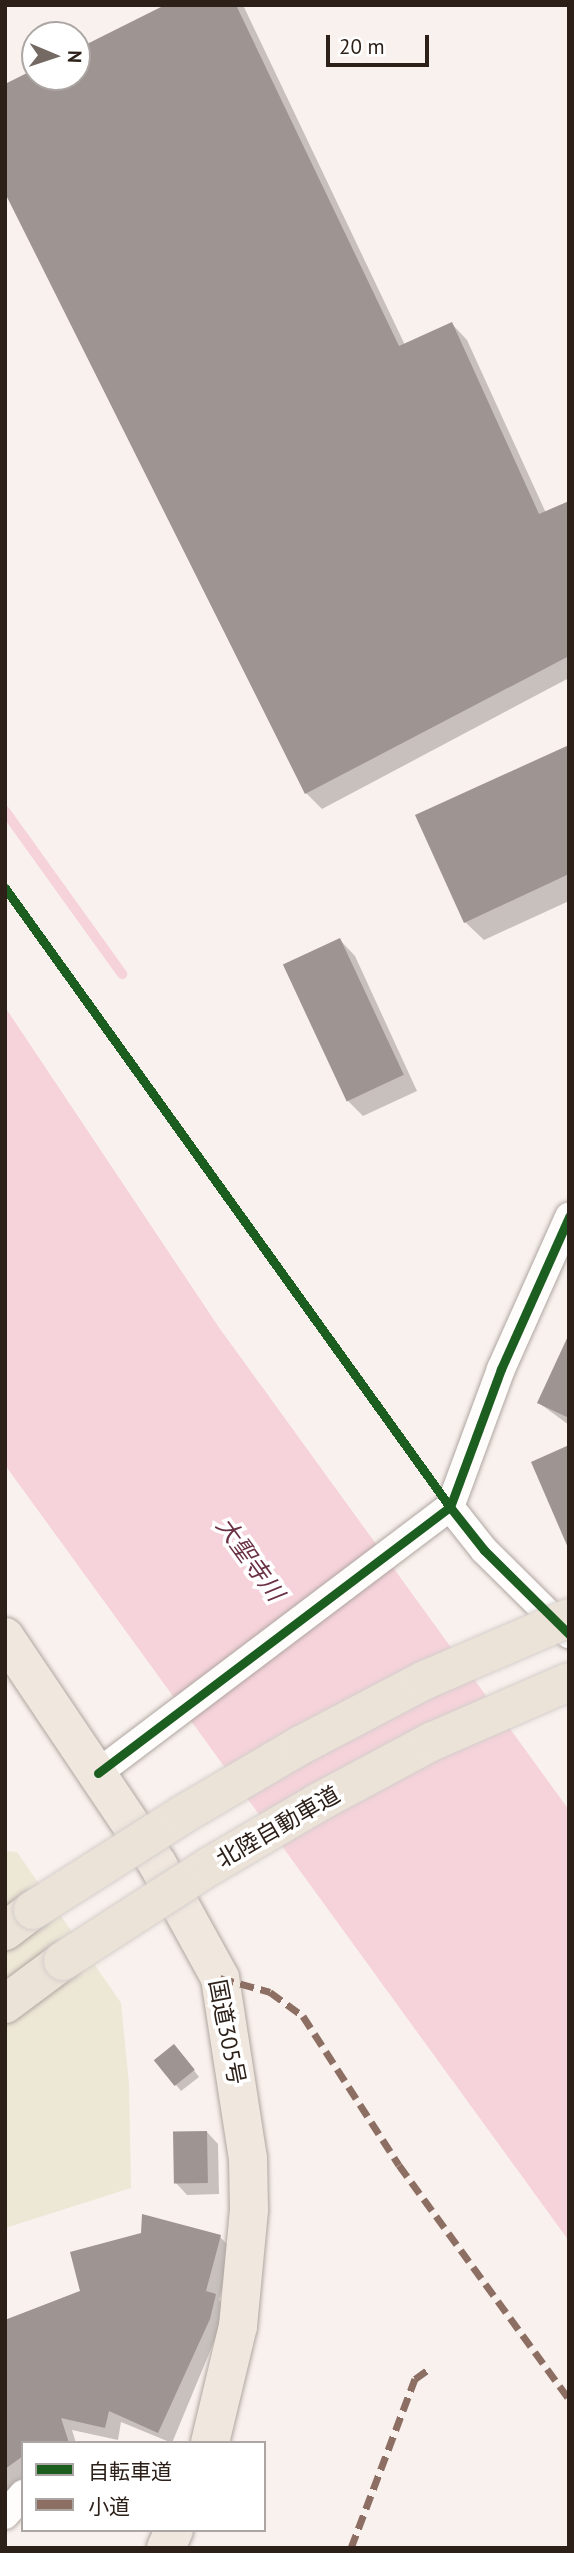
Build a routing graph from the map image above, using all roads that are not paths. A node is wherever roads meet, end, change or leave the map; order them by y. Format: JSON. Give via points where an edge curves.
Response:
{"nodes":[{"id":1,"x":569,"y":1217,"type":"edge"},
{"id":2,"x":450,"y":1507,"type":"junction"},
{"id":3,"x":569,"y":1618,"type":"edge"},
{"id":4,"x":569,"y":1634,"type":"edge"},
{"id":5,"x":5,"y":1637,"type":"edge"},
{"id":6,"x":569,"y":1682,"type":"edge"},
{"id":7,"x":113,"y":1763,"type":"junction"},
{"id":8,"x":19,"y":1921,"type":"edge"},
{"id":9,"x":5,"y":2004,"type":"edge"},
{"id":10,"x":208,"y":2441,"type":"edge"},
{"id":11,"x":21,"y":2496,"type":"edge"},
{"id":12,"x":5,"y":2515,"type":"edge"},
{"id":13,"x":173,"y":2532,"type":"edge"},
{"id":14,"x":166,"y":2548,"type":"edge"}],
"edges":[{"from":1,"to":2,"type":"street","via":[[501,1369]]},
{"from":2,"to":4,"type":"street","via":[[484,1550]]},
{"from":2,"to":7,"type":"street"},
{"from":3,"to":8,"type":"highway","bridge":true,"via":[[425,1680],[301,1745],[182,1815]]},
{"from":5,"to":7,"type":"highway","name":"国道305号"},
{"from":6,"to":9,"type":"highway","name":"北陸自動車道","bridge":true,"via":[[433,1741],[319,1802],[62,1961]]},
{"from":7,"to":10,"type":"highway","name":"国道305号","via":[[158,1865],[220,1978],[248,2158],[249,2210],[238,2326]]},
{"from":11,"to":12,"type":"street"},
{"from":13,"to":14,"type":"highway"}]}
